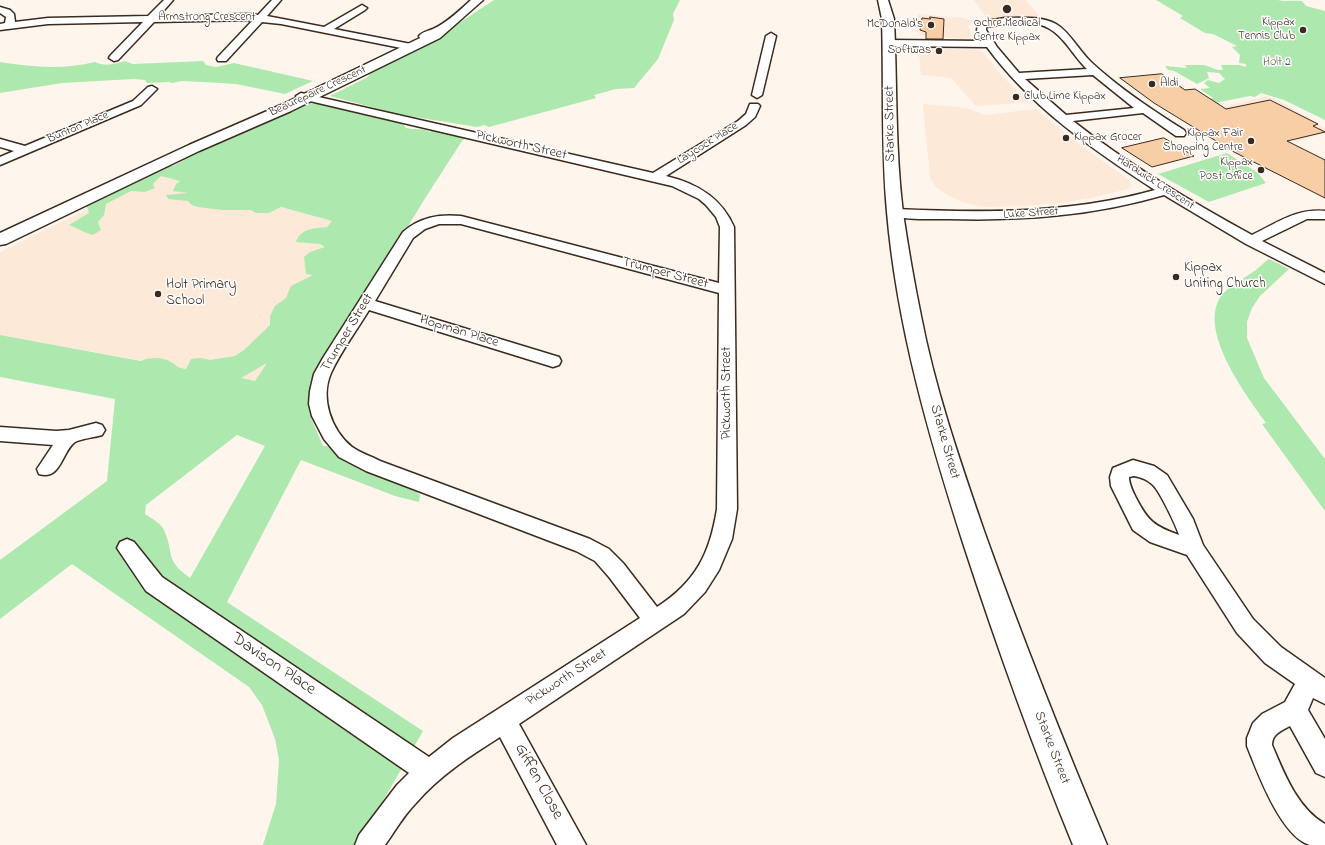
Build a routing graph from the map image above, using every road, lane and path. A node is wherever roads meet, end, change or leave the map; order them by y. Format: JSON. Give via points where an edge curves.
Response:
{"nodes":[{"id":1,"x":169,"y":0,"type":"edge"},
{"id":2,"x":277,"y":0,"type":"edge"},
{"id":3,"x":478,"y":0,"type":"edge"},
{"id":4,"x":885,"y":1,"type":"edge"},
{"id":5,"x":362,"y":8,"type":"dead end"},
{"id":6,"x":0,"y":10,"type":"edge"},
{"id":7,"x":260,"y":18,"type":"junction"},
{"id":8,"x":151,"y":19,"type":"junction"},
{"id":9,"x":5,"y":26,"type":"edge"},
{"id":10,"x":325,"y":30,"type":"junction"},
{"id":11,"x":771,"y":36,"type":"dead end"},
{"id":12,"x":889,"y":43,"type":"junction"},
{"id":13,"x":990,"y":44,"type":"junction"},
{"id":14,"x":408,"y":46,"type":"junction"},
{"id":15,"x":114,"y":58,"type":"dead end"},
{"id":16,"x":222,"y":59,"type":"dead end"},
{"id":17,"x":1096,"y":72,"type":"junction"},
{"id":18,"x":1017,"y":76,"type":"junction"},
{"id":19,"x":152,"y":89,"type":"dead end"},
{"id":20,"x":304,"y":96,"type":"junction"},
{"id":21,"x":1143,"y":110,"type":"junction"},
{"id":22,"x":1063,"y":119,"type":"junction"},
{"id":23,"x":1180,"y":133,"type":"dead end"},
{"id":24,"x":0,"y":143,"type":"edge"},
{"id":25,"x":26,"y":150,"type":"junction"},
{"id":26,"x":0,"y":161,"type":"edge"},
{"id":27,"x":655,"y":177,"type":"junction"},
{"id":28,"x":1164,"y":190,"type":"junction"},
{"id":29,"x":895,"y":213,"type":"junction"},
{"id":30,"x":1325,"y":215,"type":"edge"},
{"id":31,"x":1,"y":240,"type":"edge"},
{"id":32,"x":1251,"y":241,"type":"junction"},
{"id":33,"x":1325,"y":279,"type":"edge"},
{"id":34,"x":728,"y":290,"type":"junction"},
{"id":35,"x":365,"y":303,"type":"junction"},
{"id":36,"x":553,"y":362,"type":"dead end"},
{"id":37,"x":96,"y":430,"type":"dead end"},
{"id":38,"x":0,"y":434,"type":"edge"},
{"id":39,"x":69,"y":437,"type":"junction"},
{"id":40,"x":46,"y":470,"type":"dead end"},
{"id":41,"x":127,"y":548,"type":"dead end"},
{"id":42,"x":1194,"y":549,"type":"dead end"},
{"id":43,"x":655,"y":621,"type":"junction"},
{"id":44,"x":1317,"y":686,"type":"edge"},
{"id":45,"x":1294,"y":709,"type":"junction"},
{"id":46,"x":504,"y":720,"type":"junction"},
{"id":47,"x":1325,"y":764,"type":"edge"},
{"id":48,"x":429,"y":772,"type":"junction"},
{"id":49,"x":1325,"y":838,"type":"edge"},
{"id":50,"x":369,"y":845,"type":"edge"},
{"id":51,"x":572,"y":845,"type":"edge"},
{"id":52,"x":1090,"y":845,"type":"edge"}],
"edges":[{"from":1,"to":8,"type":"street"},
{"from":2,"to":7,"type":"street"},
{"from":3,"to":14,"type":"street","name":"Beaurepaire Crescent","via":[[436,35]]},
{"from":4,"to":12,"type":"street","name":"Starke Street"},
{"from":5,"to":10,"type":"street"},
{"from":6,"to":9,"type":"street","via":[[11,16]]},
{"from":7,"to":8,"type":"street","name":"Armstrong Crescent"},
{"from":7,"to":10,"type":"street","name":"Armstrong Crescent"},
{"from":7,"to":16,"type":"street"},
{"from":8,"to":9,"type":"street","name":"Armstrong Crescent","via":[[48,21]]},
{"from":8,"to":15,"type":"street"},
{"from":10,"to":14,"type":"street","name":"Armstrong Crescent"},
{"from":11,"to":27,"type":"street","name":"Laycock Place","via":[[751,115]]},
{"from":12,"to":13,"type":"street"},
{"from":12,"to":29,"type":"street","name":"Starke Street"},
{"from":13,"to":17,"type":"street","name":"Hardwick Crescent","via":[[980,29],[984,23],[1046,23],[1055,28]]},
{"from":13,"to":18,"type":"street","name":"Hardwick Crescent"},
{"from":14,"to":20,"type":"street","name":"Beaurepaire Crescent"},
{"from":17,"to":18,"type":"street"},
{"from":17,"to":21,"type":"street","name":"Hardwick Crescent"},
{"from":18,"to":22,"type":"street","name":"Hardwick Crescent"},
{"from":19,"to":25,"type":"street","name":"Bunton Place","via":[[137,103]]},
{"from":20,"to":27,"type":"street","name":"Pickworth Street"},
{"from":20,"to":31,"type":"street","name":"Beaurepaire Crescent"},
{"from":21,"to":22,"type":"street"},
{"from":21,"to":23,"type":"street","name":"Hardwick Crescent"},
{"from":22,"to":28,"type":"street","name":"Hardwick Crescent"},
{"from":24,"to":25,"type":"street"},
{"from":25,"to":26,"type":"street","name":"Bunton Place"},
{"from":27,"to":34,"type":"street","name":"Pickworth Street","via":[[693,189],[706,197],[721,213],[728,236]]},
{"from":28,"to":29,"type":"street","name":"Luke Street","via":[[1106,206],[1054,214],[985,217]]},
{"from":28,"to":32,"type":"street","name":"Hardwick Crescent"},
{"from":29,"to":52,"type":"street","name":"Starke Street","via":[[910,310],[924,375],[955,481],[1017,662]]},
{"from":30,"to":32,"type":"street","via":[[1304,215]]},
{"from":32,"to":33,"type":"street","name":"Hardwick Crescent"},
{"from":34,"to":35,"type":"street","name":"Trumper Street","via":[[461,220],[445,218],[428,221],[408,235]]},
{"from":34,"to":43,"type":"street","name":"Pickworth Street","via":[[728,509],[725,530],[719,550],[705,576],[676,607]]},
{"from":35,"to":36,"type":"street","name":"Hopman Place"},
{"from":35,"to":43,"type":"street","name":"Trumper Street","via":[[322,374],[318,404],[330,434],[346,452],[373,466],[583,545],[602,555]]},
{"from":37,"to":39,"type":"street"},
{"from":38,"to":39,"type":"street","via":[[44,438]]},
{"from":39,"to":40,"type":"street"},
{"from":41,"to":48,"type":"street","name":"Davison Place","via":[[154,584]]},
{"from":42,"to":44,"type":"street","via":[[1245,626],[1273,654]]},
{"from":43,"to":46,"type":"street","name":"Pickworth Street"},
{"from":44,"to":45,"type":"street"},
{"from":45,"to":47,"type":"street"},
{"from":45,"to":49,"type":"street","via":[[1264,728],[1259,737],[1259,746],[1300,823]]},
{"from":46,"to":48,"type":"street","name":"Pickworth Street"},
{"from":46,"to":51,"type":"street","name":"Giffen Close"},
{"from":48,"to":50,"type":"street","name":"Pickworth Street","via":[[406,794]]}]}
